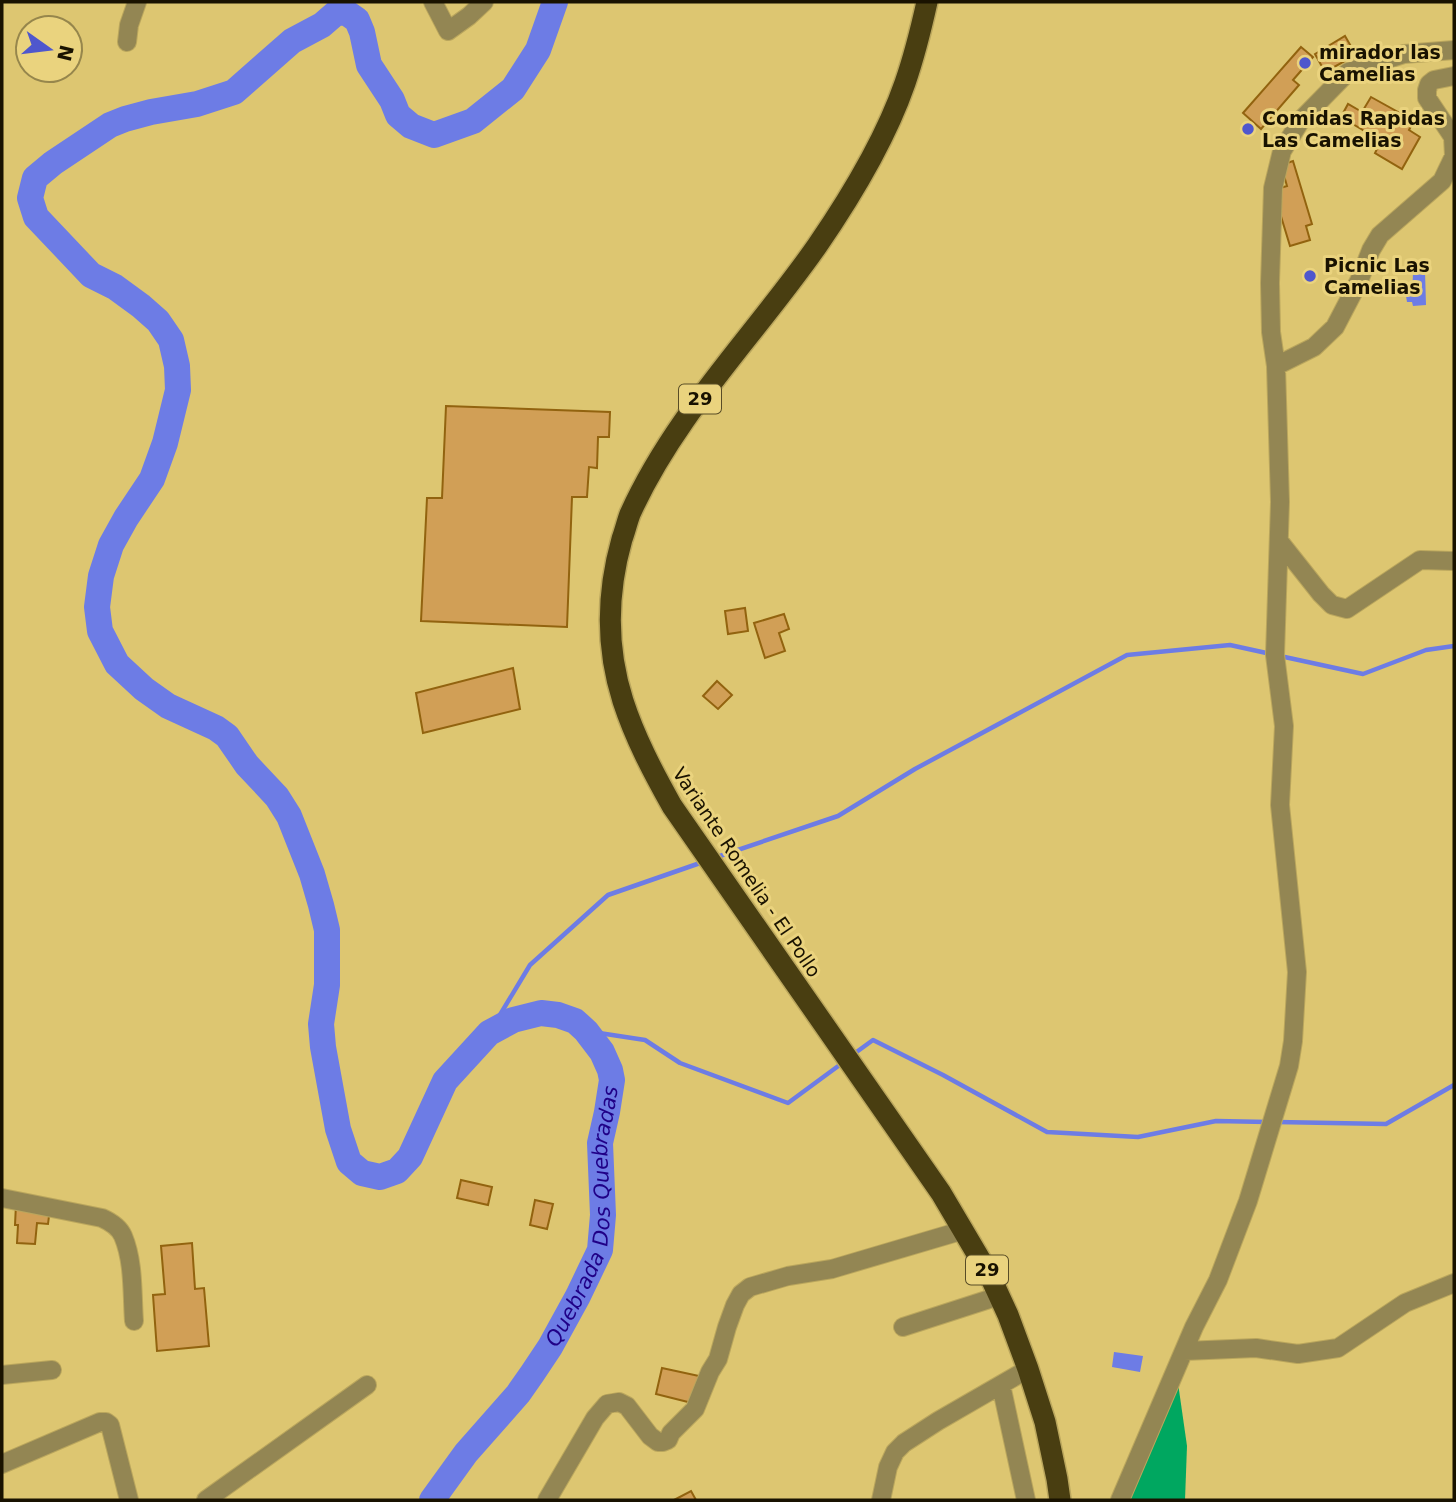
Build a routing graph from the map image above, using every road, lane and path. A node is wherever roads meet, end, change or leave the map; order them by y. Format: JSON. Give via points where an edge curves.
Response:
{"nodes":[{"id":1,"x":137,"y":2,"type":"edge"},
{"id":2,"x":433,"y":2,"type":"edge"},
{"id":3,"x":484,"y":2,"type":"edge"},
{"id":4,"x":927,"y":2,"type":"edge"},
{"id":5,"x":127,"y":42,"type":"dead end"},
{"id":6,"x":1454,"y":50,"type":"edge"},
{"id":7,"x":1454,"y":76,"type":"edge"},
{"id":8,"x":1276,"y":366,"type":"junction"},
{"id":9,"x":1279,"y":541,"type":"junction"},
{"id":10,"x":1454,"y":561,"type":"edge"},
{"id":11,"x":2,"y":1198,"type":"edge"},
{"id":12,"x":964,"y":1230,"type":"junction"},
{"id":13,"x":1454,"y":1283,"type":"edge"},
{"id":14,"x":999,"y":1296,"type":"junction"},
{"id":15,"x":134,"y":1321,"type":"dead end"},
{"id":16,"x":903,"y":1327,"type":"dead end"},
{"id":17,"x":1184,"y":1351,"type":"junction"},
{"id":18,"x":1028,"y":1369,"type":"junction"},
{"id":19,"x":52,"y":1370,"type":"dead end"},
{"id":20,"x":2,"y":1375,"type":"edge"},
{"id":21,"x":367,"y":1385,"type":"dead end"},
{"id":22,"x":1001,"y":1385,"type":"junction"},
{"id":23,"x":2,"y":1464,"type":"edge"},
{"id":24,"x":129,"y":1500,"type":"edge"},
{"id":25,"x":206,"y":1500,"type":"edge"},
{"id":26,"x":547,"y":1500,"type":"edge"},
{"id":27,"x":881,"y":1500,"type":"edge"},
{"id":28,"x":1026,"y":1500,"type":"edge"},
{"id":29,"x":1060,"y":1500,"type":"edge"},
{"id":30,"x":1120,"y":1500,"type":"edge"}],
"edges":[{"from":1,"to":5,"type":"street"},
{"from":2,"to":3,"type":"street","via":[[447,31]]},
{"from":4,"to":12,"type":"highway","name":"Variante Romelia - El Pollo","number":"29","via":[[904,85],[867,166],[818,245],[699,400],[648,479],[629,516],[610,607],[623,700],[652,772]]},
{"from":6,"to":8,"type":"street","via":[[1404,54],[1348,72],[1301,120],[1282,151],[1273,188],[1270,270]]},
{"from":7,"to":8,"type":"street","via":[[1434,80],[1427,90],[1427,98],[1453,137],[1454,156],[1442,181],[1380,236],[1335,327],[1314,347]]},
{"from":8,"to":9,"type":"street"},
{"from":9,"to":10,"type":"street","via":[[1332,606],[1347,608],[1420,560]]},
{"from":9,"to":17,"type":"street","via":[[1275,654],[1284,726],[1280,804],[1297,972],[1293,1041],[1248,1201]]},
{"from":11,"to":15,"type":"street","via":[[114,1224],[123,1234],[130,1262]]},
{"from":12,"to":14,"type":"highway","name":"Variante Romelia - El Pollo","number":"29"},
{"from":12,"to":26,"type":"street","via":[[832,1269],[750,1286],[735,1305],[718,1359],[695,1409],[668,1440],[658,1442],[650,1436],[627,1406],[619,1402],[607,1405]]},
{"from":13,"to":17,"type":"street","via":[[1405,1303],[1338,1348],[1298,1354],[1256,1348]]},
{"from":14,"to":16,"type":"street"},
{"from":14,"to":18,"type":"highway","name":"Variante Romelia - El Pollo","number":"29"},
{"from":17,"to":30,"type":"street"},
{"from":18,"to":22,"type":"street"},
{"from":18,"to":29,"type":"highway","name":"Variante Romelia - El Pollo","number":"29","via":[[1045,1422]]},
{"from":19,"to":20,"type":"street"},
{"from":21,"to":25,"type":"street"},
{"from":22,"to":27,"type":"street","via":[[904,1443],[888,1467]]},
{"from":22,"to":28,"type":"street"},
{"from":23,"to":24,"type":"street","via":[[106,1422]]}]}
